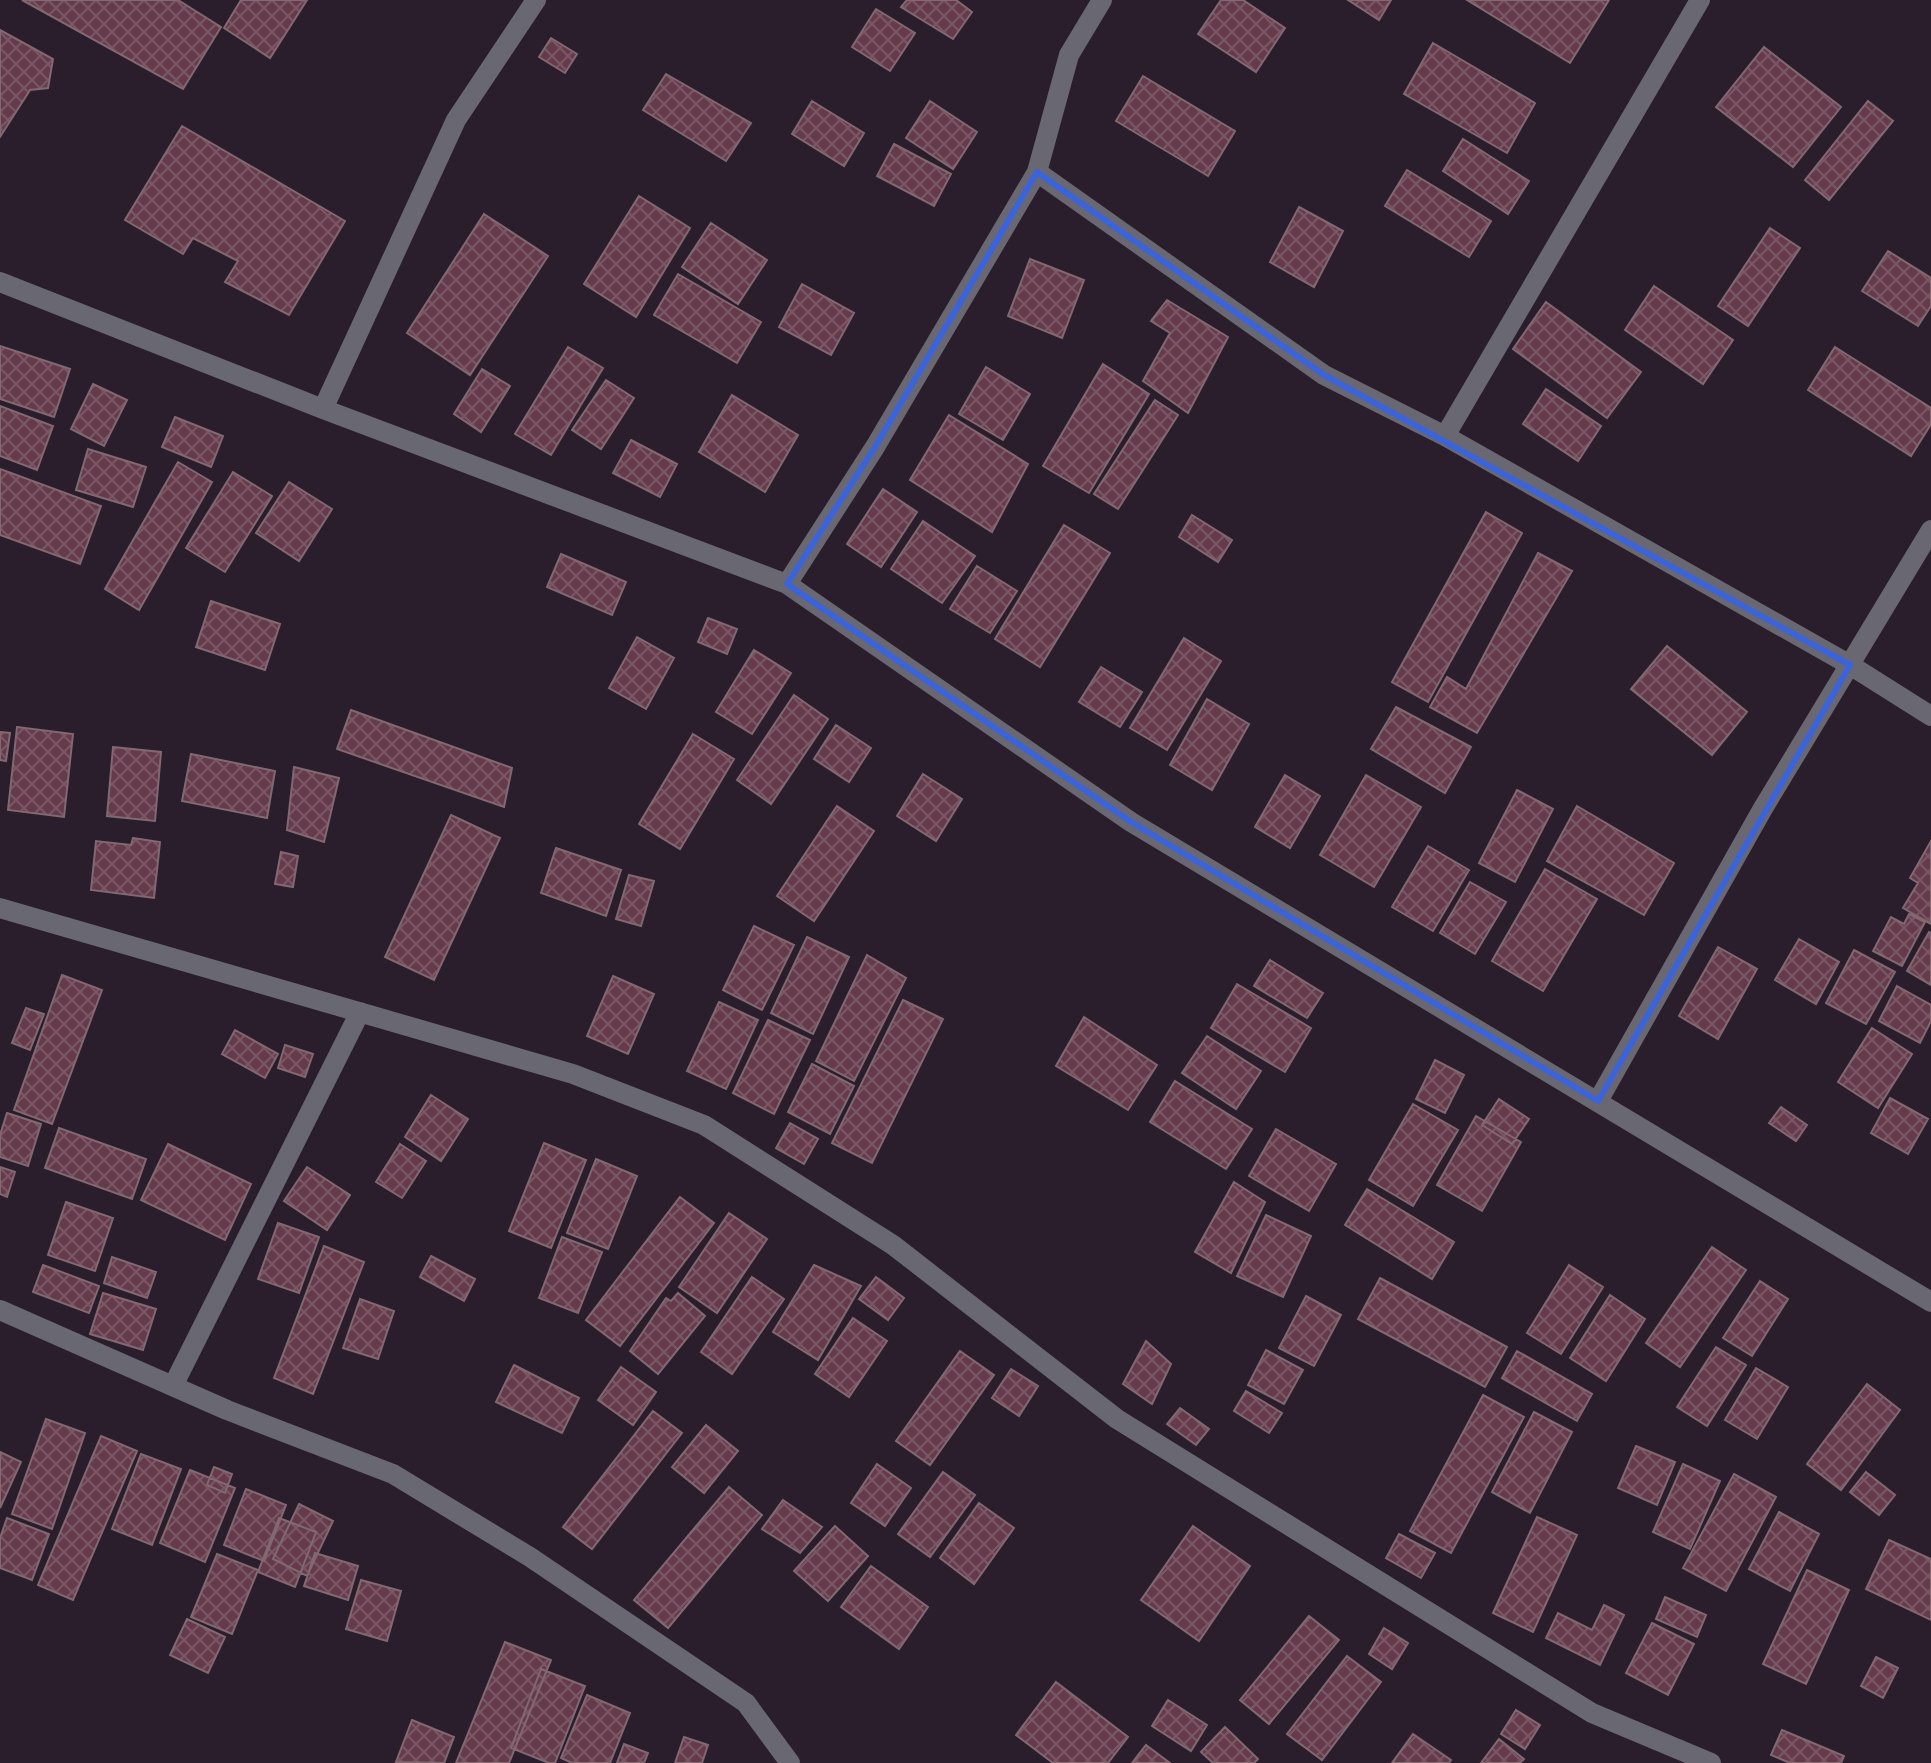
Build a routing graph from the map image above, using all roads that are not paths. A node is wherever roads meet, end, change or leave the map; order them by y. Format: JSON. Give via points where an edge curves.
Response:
{"nodes":[{"id":1,"x":536,"y":0,"type":"edge"},
{"id":2,"x":1102,"y":0,"type":"edge"},
{"id":3,"x":1700,"y":0,"type":"edge"},
{"id":4,"x":1037,"y":172,"type":"junction"},
{"id":5,"x":0,"y":282,"type":"edge"},
{"id":6,"x":323,"y":409,"type":"junction"},
{"id":7,"x":1445,"y":436,"type":"junction"},
{"id":8,"x":1931,"y":530,"type":"edge"},
{"id":9,"x":787,"y":584,"type":"junction"},
{"id":10,"x":1850,"y":665,"type":"junction"},
{"id":11,"x":1931,"y":716,"type":"edge"},
{"id":12,"x":0,"y":908,"type":"edge"},
{"id":13,"x":360,"y":1012,"type":"junction"},
{"id":14,"x":1598,"y":1101,"type":"junction"},
{"id":15,"x":1931,"y":1302,"type":"edge"},
{"id":16,"x":0,"y":1310,"type":"edge"},
{"id":17,"x":173,"y":1386,"type":"junction"},
{"id":18,"x":790,"y":1763,"type":"edge"},
{"id":19,"x":1711,"y":1763,"type":"edge"}],
"edges":[{"from":1,"to":6,"type":"street","via":[[456,120]]},
{"from":2,"to":4,"type":"street","via":[[1069,55]]},
{"from":3,"to":7,"type":"street"},
{"from":4,"to":7,"type":"street","via":[[1324,375]]},
{"from":4,"to":9,"type":"street","via":[[875,447]]},
{"from":5,"to":6,"type":"street"},
{"from":6,"to":9,"type":"street"},
{"from":7,"to":10,"type":"street"},
{"from":8,"to":10,"type":"street"},
{"from":9,"to":14,"type":"street","via":[[1131,822]]},
{"from":10,"to":11,"type":"street"},
{"from":10,"to":14,"type":"street"},
{"from":12,"to":13,"type":"street"},
{"from":13,"to":17,"type":"street"},
{"from":13,"to":19,"type":"street","via":[[573,1074],[704,1125],[893,1245],[1117,1419],[1592,1713]]},
{"from":14,"to":15,"type":"street"},
{"from":16,"to":17,"type":"street"},
{"from":17,"to":18,"type":"street","via":[[393,1474],[530,1557],[746,1703]]}]}
